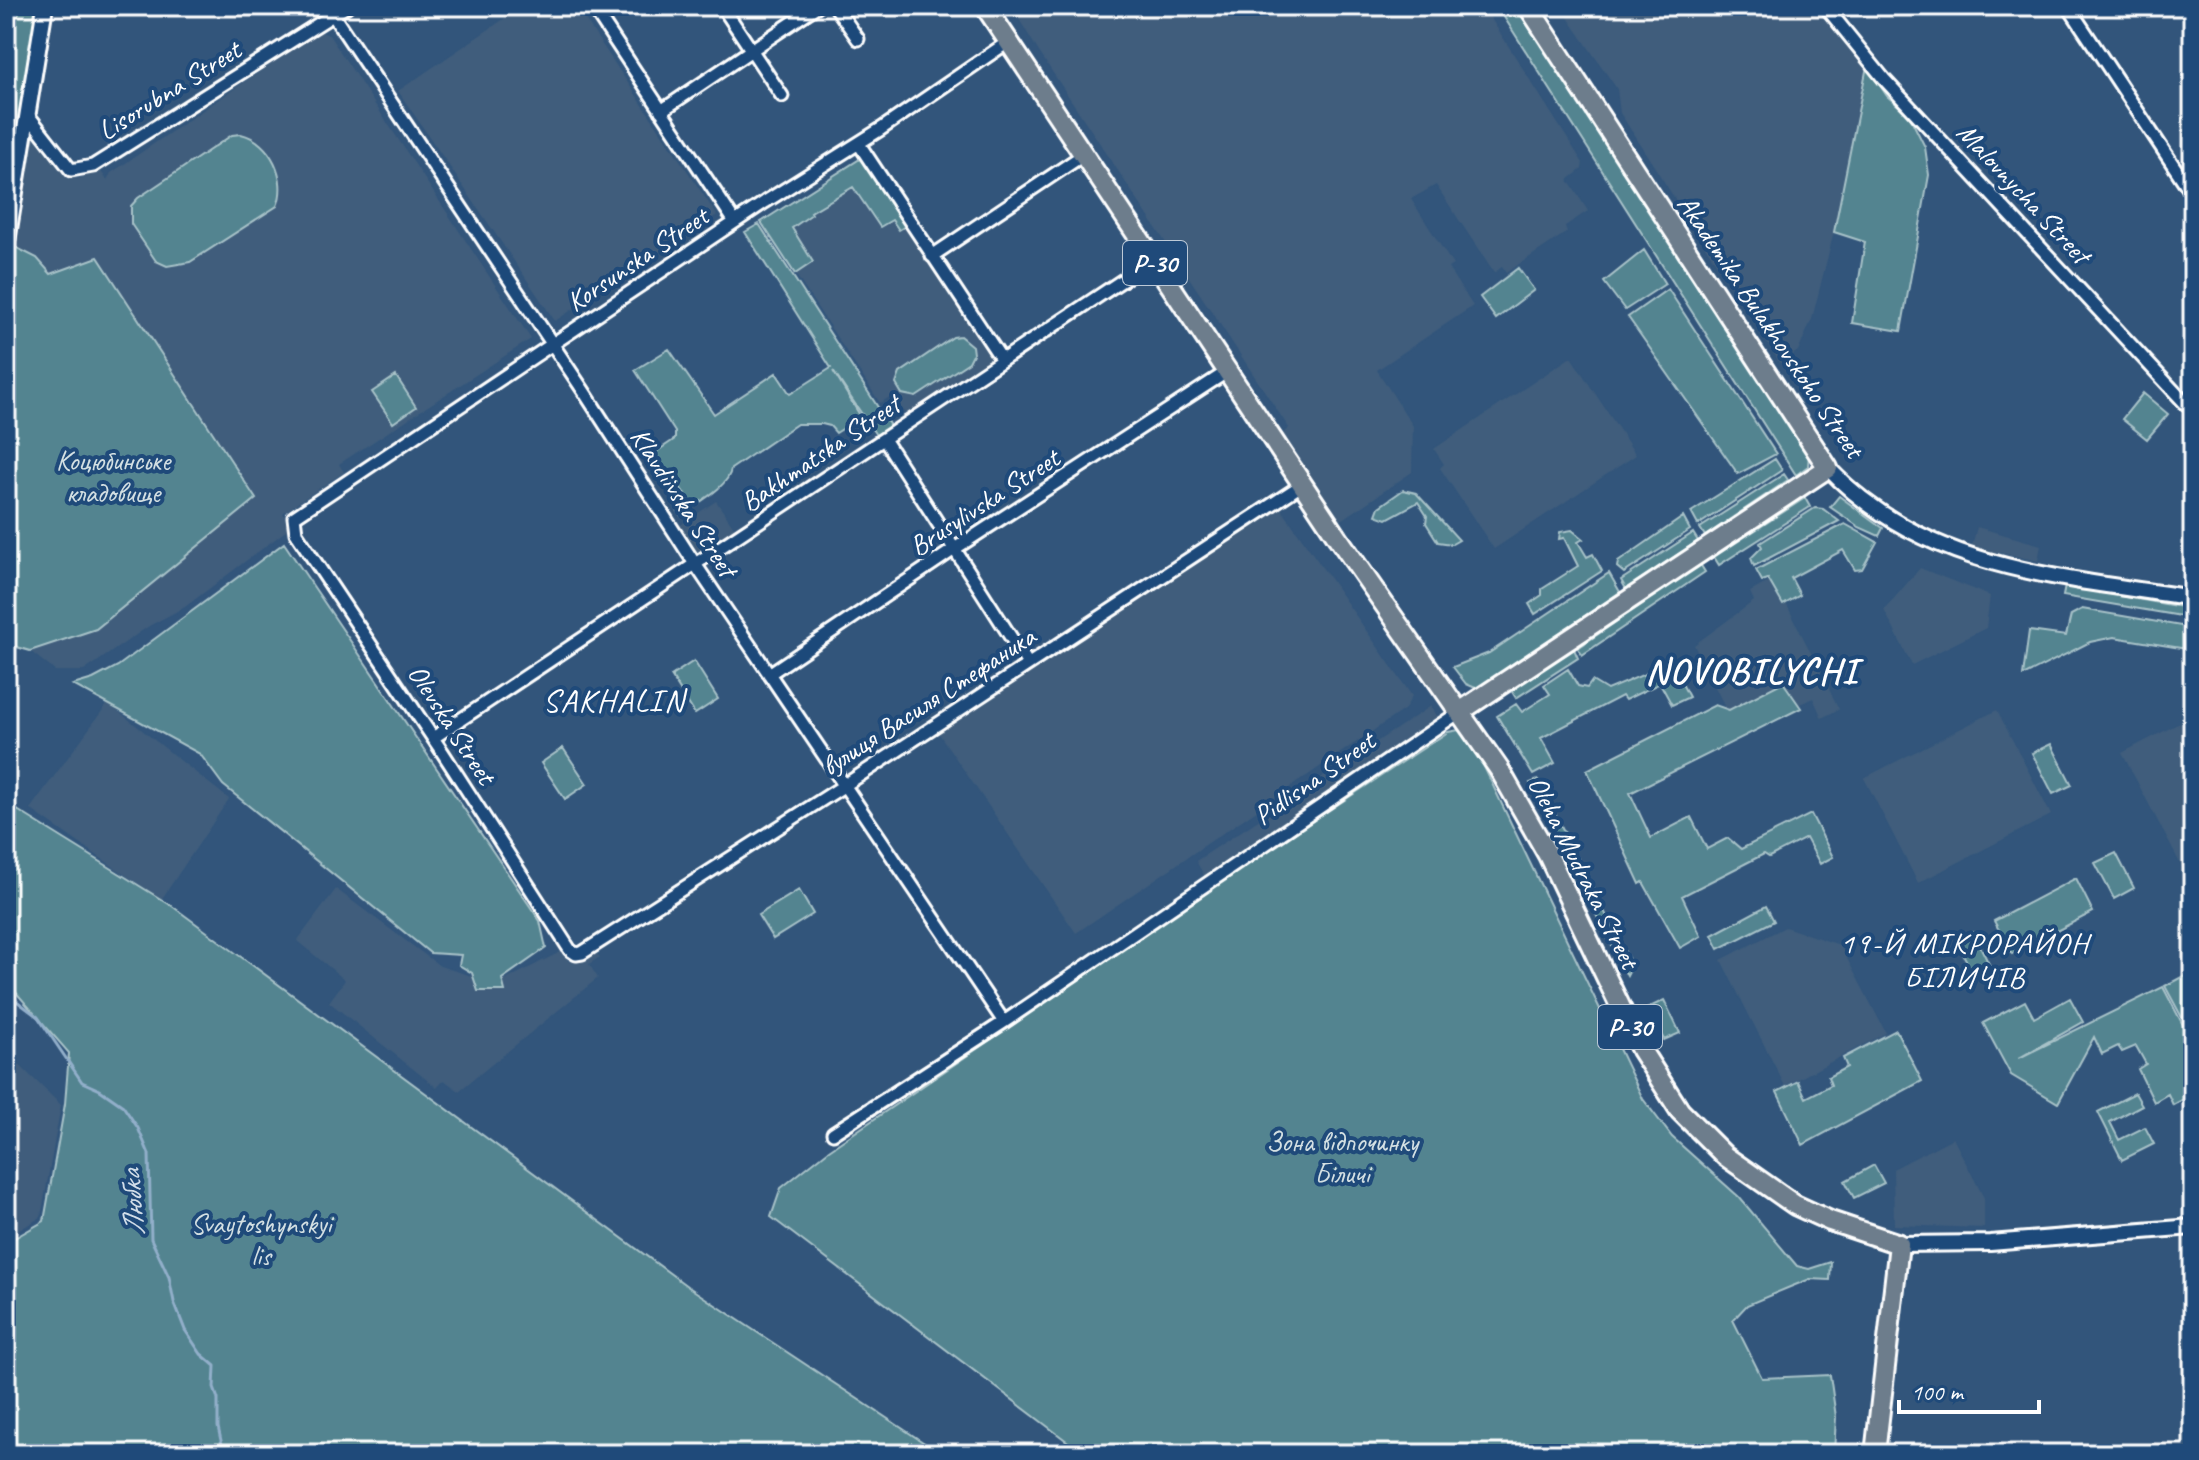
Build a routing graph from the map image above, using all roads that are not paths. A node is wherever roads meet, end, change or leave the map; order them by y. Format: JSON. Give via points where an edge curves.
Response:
{"nodes":[{"id":1,"x":45,"y":6,"type":"edge"},
{"id":2,"x":94,"y":6,"type":"edge"},
{"id":3,"x":108,"y":6,"type":"edge"},
{"id":4,"x":347,"y":6,"type":"edge"},
{"id":5,"x":592,"y":6,"type":"edge"},
{"id":6,"x":722,"y":6,"type":"edge"},
{"id":7,"x":817,"y":6,"type":"edge"},
{"id":8,"x":835,"y":6,"type":"edge"},
{"id":9,"x":985,"y":6,"type":"edge"},
{"id":10,"x":1528,"y":6,"type":"edge"},
{"id":11,"x":1825,"y":6,"type":"edge"},
{"id":12,"x":2068,"y":6,"type":"edge"},
{"id":13,"x":2187,"y":6,"type":"edge"},
{"id":14,"x":330,"y":11,"type":"edge"},
{"id":15,"x":2193,"y":14,"type":"edge"},
{"id":16,"x":858,"y":39,"type":"dead end"},
{"id":17,"x":1008,"y":42,"type":"junction"},
{"id":18,"x":751,"y":50,"type":"junction"},
{"id":19,"x":782,"y":96,"type":"dead end"},
{"id":20,"x":661,"y":111,"type":"junction"},
{"id":21,"x":28,"y":115,"type":"junction"},
{"id":22,"x":859,"y":144,"type":"junction"},
{"id":23,"x":1083,"y":155,"type":"junction"},
{"id":24,"x":2193,"y":195,"type":"edge"},
{"id":25,"x":735,"y":222,"type":"junction"},
{"id":26,"x":6,"y":248,"type":"edge"},
{"id":27,"x":932,"y":256,"type":"junction"},
{"id":28,"x":1153,"y":260,"type":"junction"},
{"id":29,"x":552,"y":344,"type":"junction"},
{"id":30,"x":1002,"y":360,"type":"junction"},
{"id":31,"x":1228,"y":371,"type":"junction"},
{"id":32,"x":2193,"y":408,"type":"edge"},
{"id":33,"x":884,"y":439,"type":"junction"},
{"id":34,"x":1828,"y":468,"type":"junction"},
{"id":35,"x":1303,"y":484,"type":"junction"},
{"id":36,"x":294,"y":517,"type":"joint"},
{"id":37,"x":956,"y":548,"type":"junction"},
{"id":38,"x":695,"y":564,"type":"junction"},
{"id":39,"x":2193,"y":598,"type":"edge"},
{"id":40,"x":1028,"y":664,"type":"junction"},
{"id":41,"x":769,"y":674,"type":"junction"},
{"id":42,"x":1461,"y":711,"type":"junction"},
{"id":43,"x":433,"y":738,"type":"junction"},
{"id":44,"x":845,"y":785,"type":"junction"},
{"id":45,"x":576,"y":954,"type":"joint"},
{"id":46,"x":1004,"y":1022,"type":"junction"},
{"id":47,"x":833,"y":1133,"type":"dead end"},
{"id":48,"x":2193,"y":1227,"type":"edge"},
{"id":49,"x":1899,"y":1244,"type":"junction"},
{"id":50,"x":1875,"y":1454,"type":"edge"}],
"edges":[{"from":1,"to":21,"type":"street"},
{"from":2,"to":3,"type":"street"},
{"from":4,"to":14,"type":"street","name":"Lisorubna Street"},
{"from":5,"to":20,"type":"street"},
{"from":6,"to":18,"type":"street"},
{"from":7,"to":18,"type":"street"},
{"from":8,"to":16,"type":"street"},
{"from":9,"to":17,"type":"main road","number":"Р-30"},
{"from":10,"to":34,"type":"main road","name":"Akademika Bulakhovskoho Street"},
{"from":11,"to":32,"type":"street","name":"Malovnycha Street","via":[[1884,79]]},
{"from":12,"to":24,"type":"street"},
{"from":13,"to":15,"type":"street"},
{"from":14,"to":21,"type":"street","name":"Lisorubna Street","via":[[93,166],[71,170]]},
{"from":14,"to":29,"type":"street","name":"Klavdiivska Street"},
{"from":17,"to":22,"type":"street","name":"Korsunska Street"},
{"from":17,"to":23,"type":"main road","number":"Р-30"},
{"from":18,"to":19,"type":"street"},
{"from":18,"to":20,"type":"street"},
{"from":20,"to":25,"type":"street"},
{"from":21,"to":26,"type":"street"},
{"from":22,"to":25,"type":"street","name":"Korsunska Street"},
{"from":22,"to":27,"type":"street"},
{"from":23,"to":27,"type":"street"},
{"from":23,"to":28,"type":"main road","number":"Р-30"},
{"from":25,"to":29,"type":"street","name":"Korsunska Street"},
{"from":27,"to":30,"type":"street"},
{"from":28,"to":30,"type":"street","name":"Bakhmatska Street"},
{"from":28,"to":31,"type":"main road","number":"Р-30"},
{"from":29,"to":36,"type":"street","name":"Korsunska Street"},
{"from":29,"to":38,"type":"street","name":"Klavdiivska Street"},
{"from":30,"to":33,"type":"street","name":"Bakhmatska Street"},
{"from":31,"to":35,"type":"main road","number":"Р-30"},
{"from":31,"to":37,"type":"street","name":"Brusylivska Street"},
{"from":33,"to":37,"type":"street"},
{"from":33,"to":38,"type":"street","name":"Bakhmatska Street"},
{"from":34,"to":39,"type":"street","name":"Akademika Bulakhovskoho Street","via":[[1896,522],[1966,556],[2061,579]]},
{"from":34,"to":42,"type":"main road","name":"Pidlisna Street"},
{"from":35,"to":40,"type":"street","name":"вулиця Василя Стефаника"},
{"from":35,"to":42,"type":"main road","name":"Oleha Mudraka Street","number":"Р-30"},
{"from":36,"to":43,"type":"street","name":"Olevska Street","via":[[296,533]]},
{"from":37,"to":40,"type":"street"},
{"from":37,"to":41,"type":"street","name":"Brusylivska Street"},
{"from":38,"to":41,"type":"street","name":"Klavdiivska Street"},
{"from":38,"to":43,"type":"street","name":"Bakhmatska Street"},
{"from":40,"to":44,"type":"street","name":"вулиця Василя Стефаника"},
{"from":41,"to":44,"type":"street","name":"Klavdiivska Street"},
{"from":42,"to":46,"type":"street","name":"Pidlisna Street"},
{"from":42,"to":49,"type":"main road","name":"Oleha Mudraka Street","number":"Р-30","via":[[1541,842],[1641,1050],[1680,1111],[1725,1156],[1795,1205]]},
{"from":43,"to":45,"type":"street","name":"Olevska Street"},
{"from":44,"to":45,"type":"street","name":"вулиця Василя Стефаника"},
{"from":44,"to":46,"type":"street","name":"Klavdiivska Street"},
{"from":46,"to":47,"type":"street","name":"Pidlisna Street"},
{"from":48,"to":49,"type":"street","name":"Oleha Mudraka Street","via":[[1990,1243]]},
{"from":49,"to":50,"type":"main road"}]}
